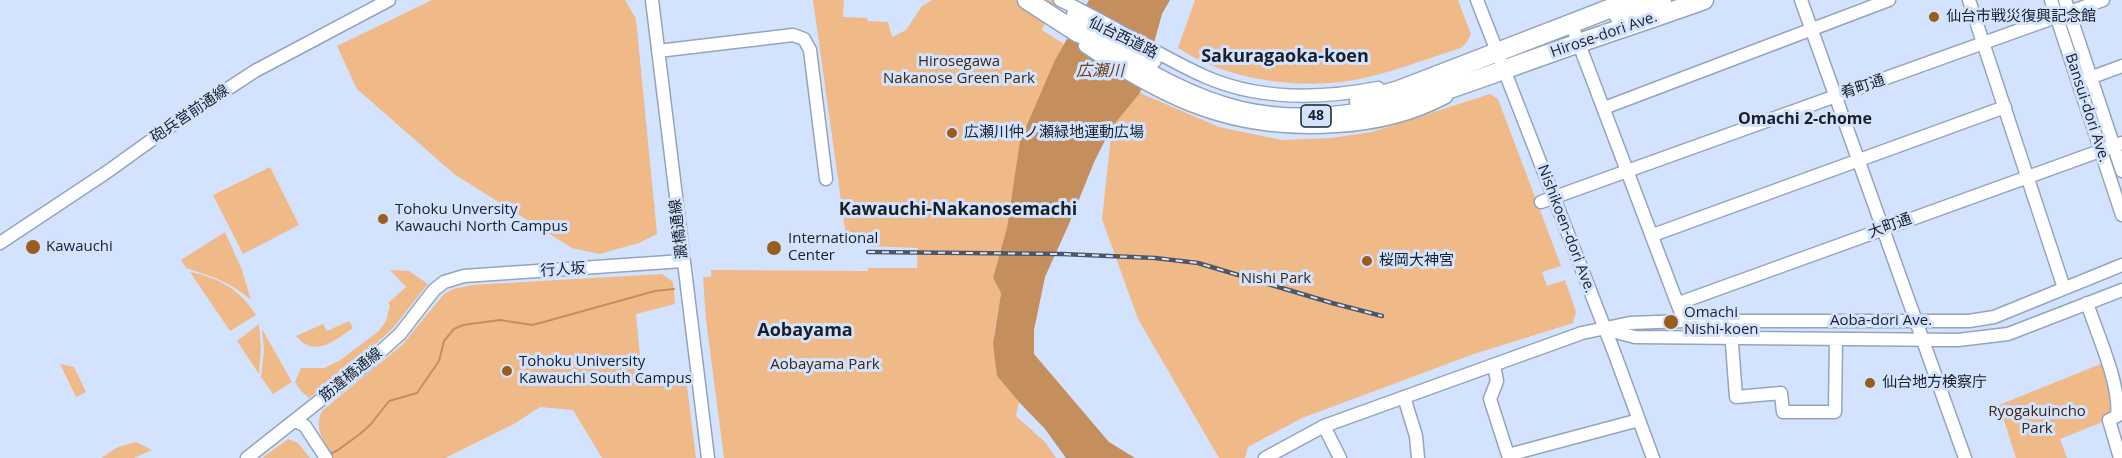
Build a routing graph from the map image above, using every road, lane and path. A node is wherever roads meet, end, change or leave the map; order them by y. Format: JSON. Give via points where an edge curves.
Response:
{"nodes":[{"id":1,"x":389,"y":0,"type":"edge"},
{"id":2,"x":652,"y":0,"type":"edge"},
{"id":3,"x":1019,"y":0,"type":"edge"},
{"id":4,"x":1027,"y":0,"type":"edge"},
{"id":5,"x":1049,"y":0,"type":"edge"},
{"id":6,"x":1060,"y":0,"type":"edge"},
{"id":7,"x":1477,"y":0,"type":"edge"},
{"id":8,"x":1632,"y":0,"type":"edge"},
{"id":9,"x":1662,"y":0,"type":"edge"},
{"id":10,"x":1685,"y":0,"type":"edge"},
{"id":11,"x":1704,"y":0,"type":"edge"},
{"id":12,"x":1801,"y":0,"type":"edge"},
{"id":13,"x":1889,"y":0,"type":"edge"},
{"id":14,"x":1969,"y":0,"type":"edge"},
{"id":15,"x":2051,"y":0,"type":"edge"},
{"id":16,"x":2065,"y":0,"type":"edge"},
{"id":17,"x":2103,"y":0,"type":"edge"},
{"id":18,"x":2069,"y":13,"type":"junction"},
{"id":19,"x":2056,"y":17,"type":"junction"},
{"id":20,"x":1072,"y":21,"type":"junction"},
{"id":21,"x":1812,"y":30,"type":"junction"},
{"id":22,"x":1580,"y":33,"type":"junction"},
{"id":23,"x":1984,"y":43,"type":"junction"},
{"id":24,"x":658,"y":51,"type":"junction"},
{"id":25,"x":1497,"y":51,"type":"junction"},
{"id":26,"x":2122,"y":66,"type":"edge"},
{"id":27,"x":1504,"y":69,"type":"junction"},
{"id":28,"x":1158,"y":71,"type":"junction"},
{"id":29,"x":2092,"y":77,"type":"junction"},
{"id":30,"x":2079,"y":82,"type":"junction"},
{"id":31,"x":1835,"y":96,"type":"junction"},
{"id":32,"x":2005,"y":107,"type":"junction"},
{"id":33,"x":1604,"y":108,"type":"junction"},
{"id":34,"x":2118,"y":144,"type":"edge"},
{"id":35,"x":2101,"y":150,"type":"junction"},
{"id":36,"x":1858,"y":160,"type":"junction"},
{"id":37,"x":1628,"y":171,"type":"junction"},
{"id":38,"x":2122,"y":171,"type":"edge"},
{"id":39,"x":2026,"y":177,"type":"junction"},
{"id":40,"x":826,"y":179,"type":"dead end"},
{"id":41,"x":1555,"y":197,"type":"junction"},
{"id":42,"x":1541,"y":202,"type":"dead end"},
{"id":43,"x":2122,"y":215,"type":"edge"},
{"id":44,"x":1884,"y":229,"type":"junction"},
{"id":45,"x":1653,"y":235,"type":"junction"},
{"id":46,"x":0,"y":243,"type":"edge"},
{"id":47,"x":683,"y":261,"type":"junction"},
{"id":48,"x":2122,"y":265,"type":"edge"},
{"id":49,"x":444,"y":282,"type":"joint"},
{"id":50,"x":2064,"y":288,"type":"junction"},
{"id":51,"x":2122,"y":290,"type":"edge"},
{"id":52,"x":1679,"y":303,"type":"junction"},
{"id":53,"x":2087,"y":303,"type":"junction"},
{"id":54,"x":1684,"y":321,"type":"junction"},
{"id":55,"x":1730,"y":321,"type":"junction"},
{"id":56,"x":1916,"y":321,"type":"junction"},
{"id":57,"x":1604,"y":329,"type":"junction"},
{"id":58,"x":1731,"y":338,"type":"junction"},
{"id":59,"x":1836,"y":339,"type":"junction"},
{"id":60,"x":1922,"y":339,"type":"junction"},
{"id":61,"x":1494,"y":366,"type":"junction"},
{"id":62,"x":1404,"y":397,"type":"junction"},
{"id":63,"x":1639,"y":420,"type":"junction"},
{"id":64,"x":296,"y":421,"type":"junction"},
{"id":65,"x":1324,"y":426,"type":"junction"},
{"id":66,"x":247,"y":458,"type":"edge"},
{"id":67,"x":317,"y":458,"type":"edge"},
{"id":68,"x":326,"y":458,"type":"edge"},
{"id":69,"x":708,"y":458,"type":"edge"},
{"id":70,"x":1265,"y":458,"type":"edge"},
{"id":71,"x":1340,"y":458,"type":"edge"},
{"id":72,"x":1418,"y":458,"type":"edge"},
{"id":73,"x":1653,"y":458,"type":"edge"},
{"id":74,"x":1965,"y":458,"type":"edge"},
{"id":75,"x":2120,"y":458,"type":"edge"}],
"edges":[{"from":1,"to":46,"type":"street","name":"砲兵営前通線","via":[[255,71]]},
{"from":2,"to":24,"type":"street","name":"澱橋通線"},
{"from":3,"to":28,"type":"street","via":[[1101,56]]},
{"from":4,"to":20,"type":"highway","name":"仙台西道路","number":"48"},
{"from":5,"to":20,"type":"highway","name":"仙台西道路","number":"48"},
{"from":6,"to":28,"type":"street","via":[[1101,20]]},
{"from":7,"to":25,"type":"street","name":"Nishikoen-dori Ave."},
{"from":8,"to":22,"type":"highway","name":"Hirose-dori Ave.","number":"48"},
{"from":9,"to":22,"type":"highway","number":"48"},
{"from":10,"to":22,"type":"highway","number":"48"},
{"from":11,"to":22,"type":"highway","name":"Hirose-dori Ave.","number":"48"},
{"from":12,"to":21,"type":"street"},
{"from":13,"to":21,"type":"street"},
{"from":14,"to":23,"type":"street"},
{"from":15,"to":19,"type":"street","name":"Bansui-dori Ave."},
{"from":16,"to":18,"type":"street","name":"Bansui-dori Ave."},
{"from":17,"to":18,"type":"street","name":"肴町通"},
{"from":18,"to":19,"type":"street","name":"肴町通"},
{"from":18,"to":29,"type":"street","name":"Bansui-dori Ave."},
{"from":19,"to":23,"type":"street","name":"肴町通"},
{"from":19,"to":30,"type":"street","name":"Bansui-dori Ave."},
{"from":20,"to":28,"type":"highway","name":"仙台西道路","number":"48"},
{"from":20,"to":28,"type":"highway","name":"仙台西道路","number":"48"},
{"from":21,"to":31,"type":"street"},
{"from":21,"to":33,"type":"street"},
{"from":22,"to":25,"type":"highway","name":"Hirose-dori Ave.","number":"48"},
{"from":22,"to":27,"type":"highway","name":"Hirose-dori Ave.","number":"48"},
{"from":22,"to":33,"type":"street"},
{"from":23,"to":31,"type":"street","name":"肴町通"},
{"from":23,"to":32,"type":"street"},
{"from":24,"to":40,"type":"street","via":[[793,35],[804,39],[810,50]]},
{"from":24,"to":47,"type":"street","name":"澱橋通線"},
{"from":25,"to":27,"type":"street","name":"Nishikoen-dori Ave."},
{"from":25,"to":28,"type":"highway","number":"48","via":[[1399,90],[1311,107],[1246,101]]},
{"from":26,"to":29,"type":"street"},
{"from":27,"to":28,"type":"highway","number":"48","via":[[1403,104],[1353,114],[1290,117],[1242,111],[1201,98]]},
{"from":27,"to":41,"type":"street","name":"Nishikoen-dori Ave."},
{"from":29,"to":30,"type":"street"},
{"from":29,"to":34,"type":"street","name":"Bansui-dori Ave."},
{"from":30,"to":35,"type":"street","name":"Bansui-dori Ave."},
{"from":31,"to":36,"type":"street"},
{"from":31,"to":37,"type":"street","name":"肴町通"},
{"from":32,"to":36,"type":"street"},
{"from":32,"to":39,"type":"street"},
{"from":33,"to":37,"type":"street"},
{"from":34,"to":35,"type":"street","name":"大町通"},
{"from":34,"to":38,"type":"street","name":"Bansui-dori Ave."},
{"from":35,"to":39,"type":"street","name":"大町通"},
{"from":35,"to":43,"type":"street","name":"Bansui-dori Ave."},
{"from":36,"to":44,"type":"street"},
{"from":36,"to":45,"type":"street"},
{"from":37,"to":41,"type":"street","name":"肴町通"},
{"from":37,"to":45,"type":"street"},
{"from":39,"to":44,"type":"street","name":"大町通"},
{"from":39,"to":50,"type":"street"},
{"from":41,"to":42,"type":"street","name":"肴町通"},
{"from":41,"to":57,"type":"street","name":"Nishikoen-dori Ave."},
{"from":44,"to":52,"type":"street","name":"大町通"},
{"from":44,"to":56,"type":"street"},
{"from":45,"to":52,"type":"street"},
{"from":47,"to":49,"type":"street","name":"行人坂","via":[[464,276]]},
{"from":47,"to":69,"type":"street","name":"澱橋通線"},
{"from":48,"to":50,"type":"street","name":"Aoba-dori Ave."},
{"from":49,"to":64,"type":"street","name":"筋違橋通線","via":[[400,334]]},
{"from":50,"to":56,"type":"street","name":"Aoba-dori Ave.","via":[[1994,317]]},
{"from":51,"to":53,"type":"street","name":"Aoba-dori Ave."},
{"from":52,"to":54,"type":"street"},
{"from":53,"to":60,"type":"street","name":"Aoba-dori Ave.","via":[[2008,334],[1959,340]]},
{"from":53,"to":75,"type":"street","via":[[2118,403],[2117,416],[2109,420]]},
{"from":54,"to":55,"type":"street","name":"Aoba-dori Ave."},
{"from":54,"to":57,"type":"street","name":"Aoba-dori Ave.","via":[[1630,323]]},
{"from":55,"to":56,"type":"street","name":"Aoba-dori Ave."},
{"from":55,"to":58,"type":"street"},
{"from":56,"to":60,"type":"street"},
{"from":57,"to":58,"type":"street","name":"Aoba-dori Ave.","via":[[1638,337]]},
{"from":57,"to":61,"type":"street","name":"Aoba-dori Ave.","via":[[1582,333]]},
{"from":57,"to":63,"type":"street","name":"Nishikoen-dori Ave."},
{"from":58,"to":59,"type":"street","name":"Aoba-dori Ave."},
{"from":58,"to":59,"type":"street","via":[[1736,397],[1782,393],[1782,412],[1835,412]]},
{"from":59,"to":60,"type":"street","name":"Aoba-dori Ave."},
{"from":60,"to":74,"type":"street"},
{"from":61,"to":62,"type":"street","name":"Aoba-dori Ave."},
{"from":61,"to":63,"type":"street","via":[[1497,381],[1490,399],[1508,455]]},
{"from":62,"to":65,"type":"street","name":"Aoba-dori Ave."},
{"from":62,"to":72,"type":"street"},
{"from":63,"to":73,"type":"street","name":"Nishikoen-dori Ave."},
{"from":64,"to":66,"type":"street","name":"筋違橋通線"},
{"from":64,"to":67,"type":"street"},
{"from":64,"to":68,"type":"street","via":[[305,426]]},
{"from":65,"to":70,"type":"street","name":"Aoba-dori Ave."},
{"from":65,"to":71,"type":"street"}]}
